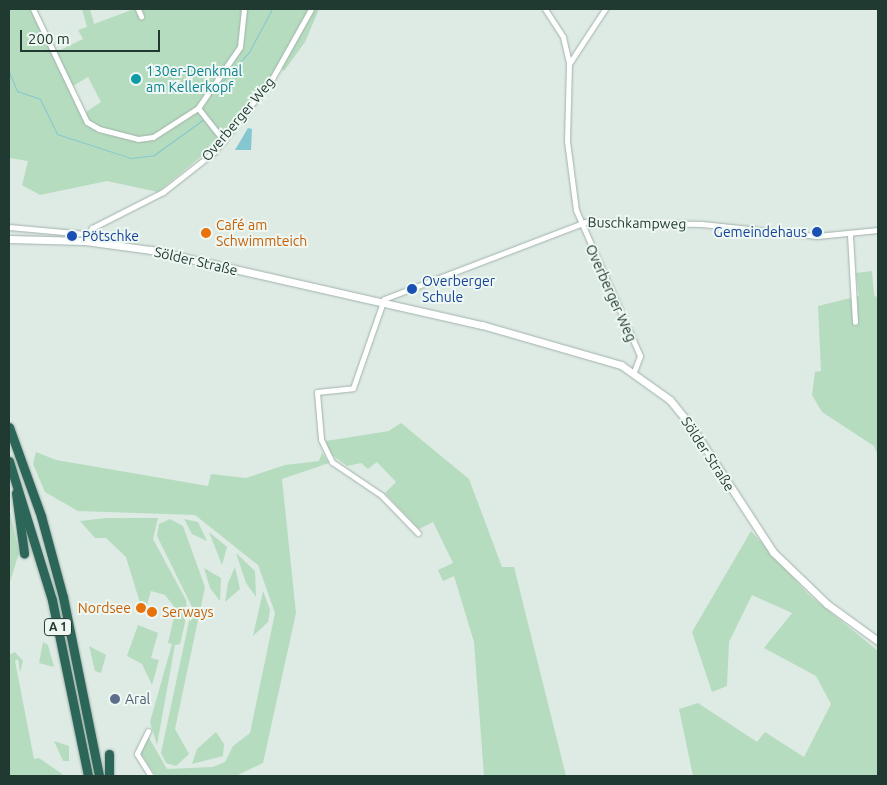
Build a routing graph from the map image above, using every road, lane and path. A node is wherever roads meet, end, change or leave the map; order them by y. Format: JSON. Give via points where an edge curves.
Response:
{"nodes":[{"id":1,"x":33,"y":9,"type":"edge"},
{"id":2,"x":138,"y":9,"type":"edge"},
{"id":3,"x":244,"y":9,"type":"edge"},
{"id":4,"x":311,"y":9,"type":"edge"},
{"id":5,"x":545,"y":9,"type":"edge"},
{"id":6,"x":605,"y":9,"type":"edge"},
{"id":7,"x":141,"y":16,"type":"dead end"},
{"id":8,"x":569,"y":64,"type":"junction"},
{"id":9,"x":198,"y":108,"type":"junction"},
{"id":10,"x":224,"y":140,"type":"junction"},
{"id":11,"x":581,"y":222,"type":"junction"},
{"id":12,"x":9,"y":227,"type":"edge"},
{"id":13,"x":878,"y":230,"type":"edge"},
{"id":14,"x":850,"y":234,"type":"junction"},
{"id":15,"x":85,"y":237,"type":"junction"},
{"id":16,"x":9,"y":239,"type":"edge"},
{"id":17,"x":380,"y":303,"type":"junction"},
{"id":18,"x":855,"y":322,"type":"dead end"},
{"id":19,"x":634,"y":372,"type":"junction"},
{"id":20,"x":9,"y":427,"type":"edge"},
{"id":21,"x":18,"y":452,"type":"junction"},
{"id":22,"x":9,"y":461,"type":"edge"},
{"id":23,"x":15,"y":480,"type":"junction"},
{"id":24,"x":41,"y":495,"type":"dead end"},
{"id":25,"x":418,"y":533,"type":"dead end"},
{"id":26,"x":24,"y":553,"type":"dead end"},
{"id":27,"x":878,"y":641,"type":"edge"},
{"id":28,"x":148,"y":731,"type":"dead end"},
{"id":29,"x":109,"y":754,"type":"dead end"},
{"id":30,"x":88,"y":776,"type":"edge"},
{"id":31,"x":99,"y":776,"type":"edge"},
{"id":32,"x":110,"y":776,"type":"edge"},
{"id":33,"x":151,"y":776,"type":"edge"}],
"edges":[{"from":1,"to":9,"type":"street","via":[[83,114],[99,129],[138,139],[152,137]]},
{"from":2,"to":7,"type":"street"},
{"from":3,"to":9,"type":"street","via":[[240,47]]},
{"from":4,"to":10,"type":"street","name":"Overberger Weg","via":[[273,77]]},
{"from":5,"to":8,"type":"street","name":"Overberger Weg","via":[[563,36]]},
{"from":6,"to":8,"type":"street"},
{"from":8,"to":11,"type":"street","name":"Overberger Weg","via":[[567,141]]},
{"from":9,"to":10,"type":"street"},
{"from":10,"to":15,"type":"street","name":"Overberger Weg","via":[[163,192]]},
{"from":11,"to":14,"type":"street","name":"Buschkampweg","via":[[702,224],[817,236]]},
{"from":11,"to":17,"type":"street","name":"Buschkampweg","via":[[445,272]]},
{"from":11,"to":19,"type":"street","name":"Overberger Weg","via":[[640,356]]},
{"from":12,"to":15,"type":"street"},
{"from":13,"to":14,"type":"street","name":"Buschkampweg"},
{"from":14,"to":18,"type":"street"},
{"from":15,"to":16,"type":"main road","name":"Sölder Straße"},
{"from":15,"to":17,"type":"main road","name":"Sölder Straße"},
{"from":17,"to":19,"type":"main road","name":"Sölder Straße","via":[[575,348]]},
{"from":17,"to":25,"type":"street","via":[[353,388],[317,392],[321,439],[332,462],[382,495]]},
{"from":19,"to":27,"type":"main road","name":"Sölder Straße","via":[[670,400],[692,426],[773,552],[827,604]]},
{"from":20,"to":21,"type":"highway","number":"A 1"},
{"from":21,"to":24,"type":"highway"},
{"from":21,"to":31,"type":"highway","number":"A 1","via":[[63,597]]},
{"from":22,"to":23,"type":"highway","number":"A 1"},
{"from":23,"to":26,"type":"highway"},
{"from":23,"to":30,"type":"highway","number":"A 1","via":[[62,641]]},
{"from":28,"to":33,"type":"street","via":[[137,754]]},
{"from":29,"to":32,"type":"highway"}]}
